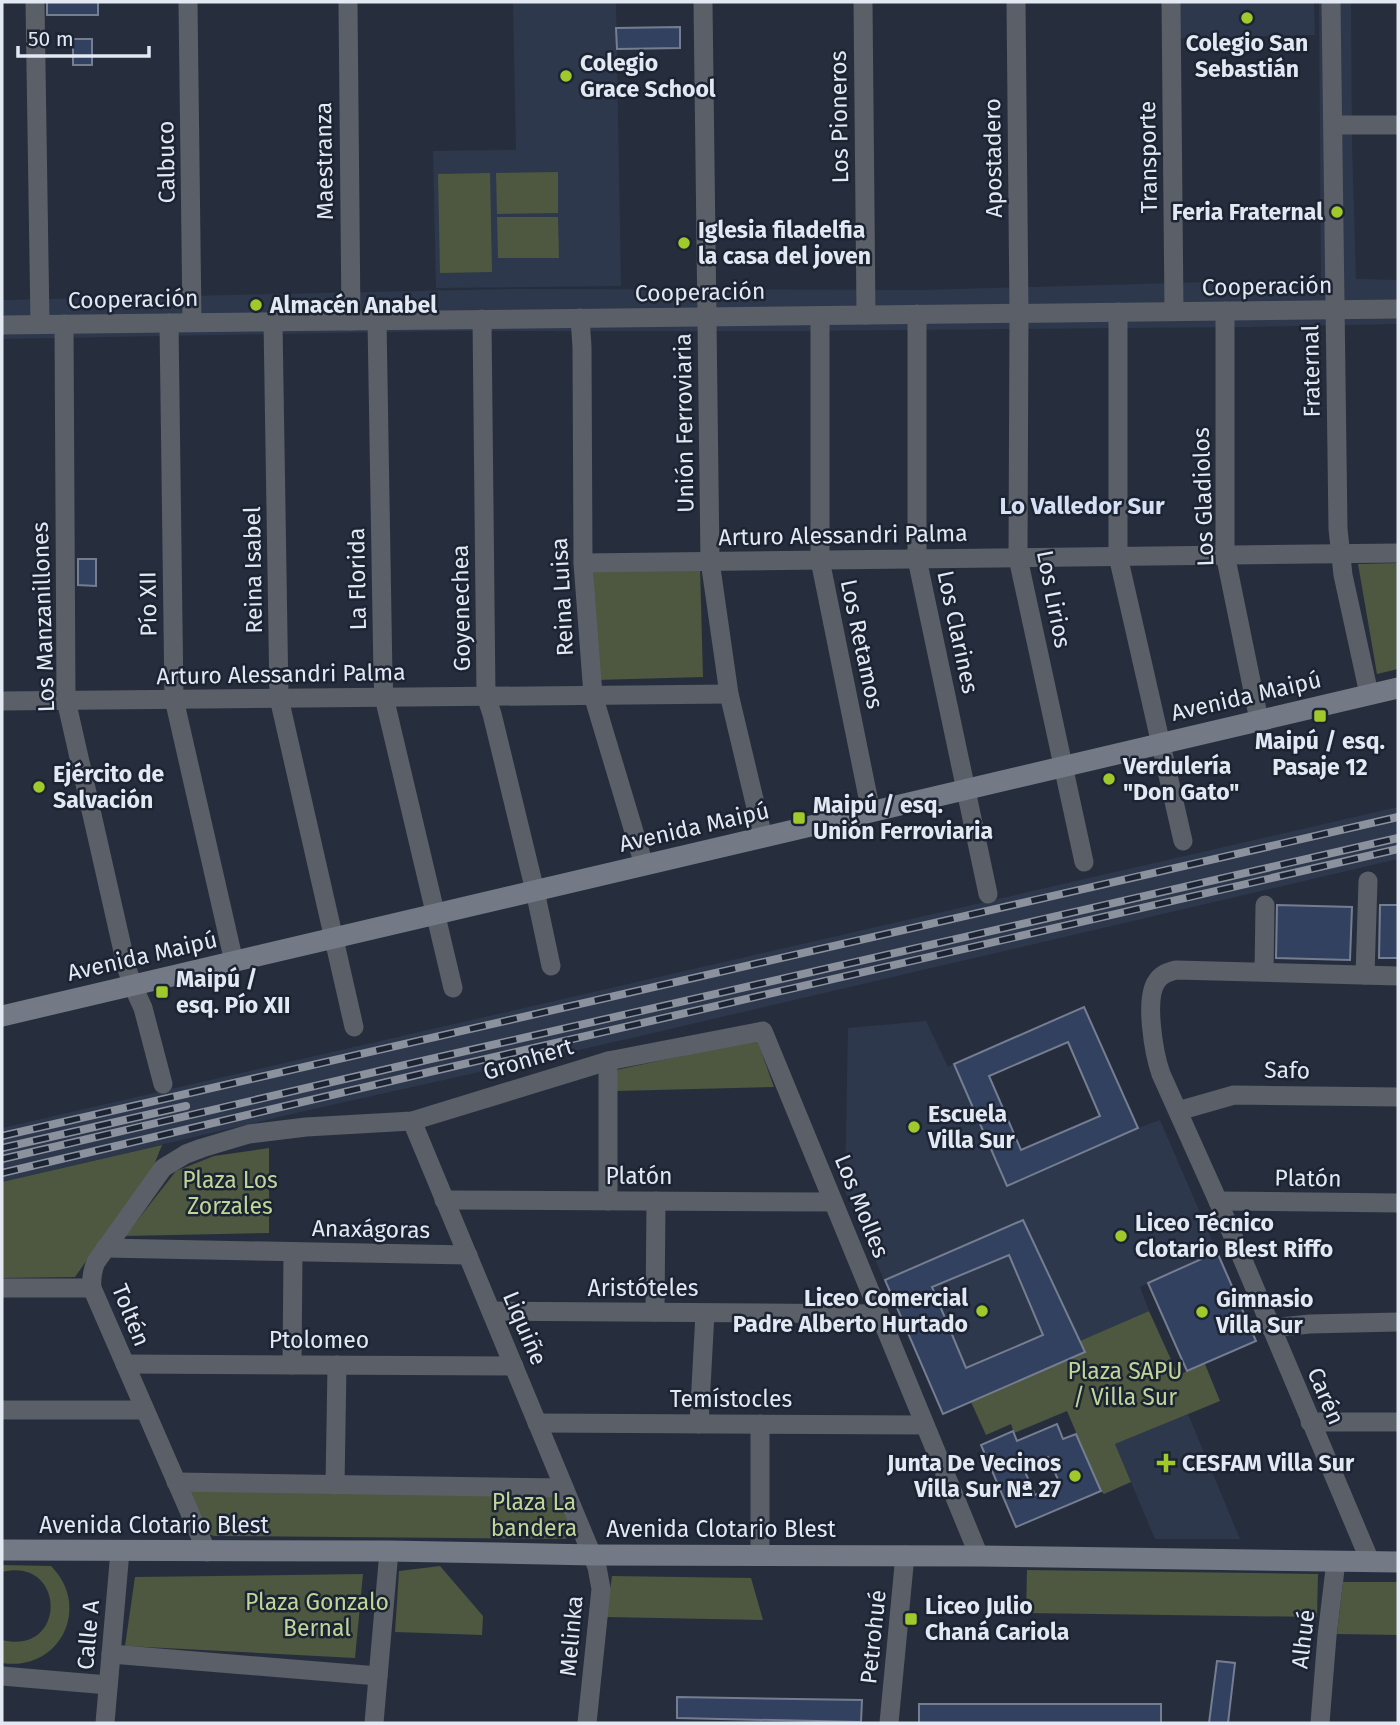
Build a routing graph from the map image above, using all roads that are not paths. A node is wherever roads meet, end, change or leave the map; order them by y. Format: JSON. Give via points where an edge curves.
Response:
{"nodes":[{"id":1,"x":35,"y":2,"type":"edge"},
{"id":2,"x":188,"y":2,"type":"edge"},
{"id":3,"x":348,"y":2,"type":"edge"},
{"id":4,"x":703,"y":2,"type":"edge"},
{"id":5,"x":863,"y":2,"type":"edge"},
{"id":6,"x":1016,"y":2,"type":"edge"},
{"id":7,"x":1171,"y":2,"type":"edge"},
{"id":8,"x":1331,"y":2,"type":"edge"},
{"id":9,"x":1333,"y":125,"type":"junction"},
{"id":10,"x":1398,"y":125,"type":"edge"},
{"id":11,"x":1398,"y":309,"type":"edge"},
{"id":12,"x":1335,"y":310,"type":"junction"},
{"id":13,"x":1225,"y":311,"type":"junction"},
{"id":14,"x":1118,"y":312,"type":"junction"},
{"id":15,"x":1174,"y":312,"type":"junction"},
{"id":16,"x":1019,"y":313,"type":"junction"},
{"id":17,"x":917,"y":314,"type":"junction"},
{"id":18,"x":866,"y":315,"type":"junction"},
{"id":19,"x":820,"y":316,"type":"junction"},
{"id":20,"x":707,"y":317,"type":"junction"},
{"id":21,"x":580,"y":318,"type":"junction"},
{"id":22,"x":482,"y":319,"type":"junction"},
{"id":23,"x":377,"y":320,"type":"junction"},
{"id":24,"x":274,"y":321,"type":"junction"},
{"id":25,"x":351,"y":321,"type":"junction"},
{"id":26,"x":169,"y":323,"type":"junction"},
{"id":27,"x":192,"y":323,"type":"junction"},
{"id":28,"x":40,"y":324,"type":"junction"},
{"id":29,"x":64,"y":324,"type":"junction"},
{"id":30,"x":2,"y":325,"type":"edge"},
{"id":31,"x":1398,"y":553,"type":"edge"},
{"id":32,"x":1340,"y":554,"type":"junction"},
{"id":33,"x":1225,"y":555,"type":"junction"},
{"id":34,"x":1118,"y":556,"type":"junction"},
{"id":35,"x":1018,"y":558,"type":"junction"},
{"id":36,"x":917,"y":559,"type":"junction"},
{"id":37,"x":820,"y":560,"type":"junction"},
{"id":38,"x":710,"y":561,"type":"junction"},
{"id":39,"x":583,"y":563,"type":"junction"},
{"id":40,"x":1398,"y":688,"type":"edge"},
{"id":41,"x":729,"y":694,"type":"junction"},
{"id":42,"x":1368,"y":694,"type":"junction"},
{"id":43,"x":593,"y":695,"type":"junction"},
{"id":44,"x":486,"y":696,"type":"junction"},
{"id":45,"x":384,"y":697,"type":"junction"},
{"id":46,"x":279,"y":698,"type":"junction"},
{"id":47,"x":174,"y":699,"type":"junction"},
{"id":48,"x":66,"y":700,"type":"junction"},
{"id":49,"x":2,"y":701,"type":"edge"},
{"id":50,"x":1259,"y":720,"type":"junction"},
{"id":51,"x":1161,"y":743,"type":"junction"},
{"id":52,"x":1064,"y":766,"type":"junction"},
{"id":53,"x":967,"y":789,"type":"junction"},
{"id":54,"x":871,"y":812,"type":"junction"},
{"id":55,"x":763,"y":837,"type":"junction"},
{"id":56,"x":1183,"y":841,"type":"dead end"},
{"id":57,"x":1084,"y":862,"type":"dead end"},
{"id":58,"x":644,"y":865,"type":"junction"},
{"id":59,"x":1368,"y":881,"type":"dead end"},
{"id":60,"x":535,"y":891,"type":"junction"},
{"id":61,"x":988,"y":894,"type":"dead end"},
{"id":62,"x":1265,"y":905,"type":"dead end"},
{"id":63,"x":436,"y":914,"type":"junction"},
{"id":64,"x":334,"y":938,"type":"junction"},
{"id":65,"x":234,"y":962,"type":"junction"},
{"id":66,"x":551,"y":966,"type":"dead end"},
{"id":67,"x":1264,"y":972,"type":"junction"},
{"id":68,"x":1365,"y":975,"type":"junction"},
{"id":69,"x":1398,"y":976,"type":"edge"},
{"id":70,"x":133,"y":986,"type":"junction"},
{"id":71,"x":453,"y":988,"type":"dead end"},
{"id":72,"x":2,"y":1016,"type":"edge"},
{"id":73,"x":354,"y":1027,"type":"dead end"},
{"id":74,"x":763,"y":1031,"type":"joint"},
{"id":75,"x":608,"y":1061,"type":"junction"},
{"id":76,"x":163,"y":1084,"type":"dead end"},
{"id":77,"x":1398,"y":1097,"type":"edge"},
{"id":78,"x":1178,"y":1111,"type":"junction"},
{"id":79,"x":412,"y":1121,"type":"junction"},
{"id":80,"x":306,"y":1127,"type":"joint"},
{"id":81,"x":444,"y":1200,"type":"junction"},
{"id":82,"x":608,"y":1200,"type":"junction"},
{"id":83,"x":656,"y":1201,"type":"junction"},
{"id":84,"x":1218,"y":1201,"type":"junction"},
{"id":85,"x":833,"y":1202,"type":"junction"},
{"id":86,"x":1398,"y":1203,"type":"edge"},
{"id":87,"x":105,"y":1248,"type":"junction"},
{"id":88,"x":293,"y":1252,"type":"junction"},
{"id":89,"x":468,"y":1255,"type":"junction"},
{"id":90,"x":92,"y":1287,"type":"junction"},
{"id":91,"x":2,"y":1288,"type":"edge"},
{"id":92,"x":491,"y":1311,"type":"junction"},
{"id":93,"x":655,"y":1312,"type":"junction"},
{"id":94,"x":705,"y":1313,"type":"junction"},
{"id":95,"x":879,"y":1314,"type":"junction"},
{"id":96,"x":1398,"y":1322,"type":"edge"},
{"id":97,"x":1271,"y":1328,"type":"junction"},
{"id":98,"x":125,"y":1364,"type":"junction"},
{"id":99,"x":292,"y":1365,"type":"junction"},
{"id":100,"x":337,"y":1365,"type":"junction"},
{"id":101,"x":514,"y":1366,"type":"junction"},
{"id":102,"x":2,"y":1410,"type":"edge"},
{"id":103,"x":145,"y":1410,"type":"junction"},
{"id":104,"x":1310,"y":1422,"type":"junction"},
{"id":105,"x":1398,"y":1422,"type":"edge"},
{"id":106,"x":537,"y":1423,"type":"junction"},
{"id":107,"x":699,"y":1424,"type":"junction"},
{"id":108,"x":760,"y":1424,"type":"junction"},
{"id":109,"x":925,"y":1425,"type":"junction"},
{"id":110,"x":176,"y":1482,"type":"junction"},
{"id":111,"x":335,"y":1485,"type":"junction"},
{"id":112,"x":565,"y":1488,"type":"junction"},
{"id":113,"x":2,"y":1550,"type":"edge"},
{"id":114,"x":120,"y":1551,"type":"junction"},
{"id":115,"x":388,"y":1551,"type":"junction"},
{"id":116,"x":207,"y":1552,"type":"junction"},
{"id":117,"x":593,"y":1555,"type":"junction"},
{"id":118,"x":760,"y":1555,"type":"junction"},
{"id":119,"x":905,"y":1555,"type":"junction"},
{"id":120,"x":979,"y":1556,"type":"junction"},
{"id":121,"x":1336,"y":1561,"type":"junction"},
{"id":122,"x":1370,"y":1561,"type":"junction"},
{"id":123,"x":1398,"y":1562,"type":"edge"},
{"id":124,"x":111,"y":1654,"type":"junction"},
{"id":125,"x":2,"y":1676,"type":"edge"},
{"id":126,"x":378,"y":1676,"type":"junction"},
{"id":127,"x":108,"y":1685,"type":"junction"},
{"id":128,"x":105,"y":1723,"type":"edge"},
{"id":129,"x":374,"y":1723,"type":"edge"},
{"id":130,"x":587,"y":1723,"type":"edge"},
{"id":131,"x":889,"y":1723,"type":"edge"},
{"id":132,"x":1320,"y":1723,"type":"edge"}],
"edges":[{"from":1,"to":28,"type":"street"},
{"from":2,"to":27,"type":"street","name":"Calbuco"},
{"from":3,"to":25,"type":"street","name":"Maestranza"},
{"from":4,"to":20,"type":"street","name":"Unión Ferroviaria"},
{"from":5,"to":18,"type":"street","name":"Los Pioneros"},
{"from":6,"to":16,"type":"street","name":"Apostadero"},
{"from":7,"to":15,"type":"street","name":"Transporte"},
{"from":8,"to":9,"type":"street","name":"Fraternal"},
{"from":9,"to":10,"type":"street"},
{"from":9,"to":12,"type":"street","name":"Fraternal"},
{"from":11,"to":12,"type":"street","name":"Cooperación"},
{"from":12,"to":13,"type":"street","name":"Cooperación"},
{"from":12,"to":32,"type":"street","name":"Fraternal"},
{"from":13,"to":15,"type":"street","name":"Cooperación"},
{"from":13,"to":33,"type":"street","name":"Los Gladiolos"},
{"from":14,"to":15,"type":"street","name":"Cooperación"},
{"from":14,"to":16,"type":"street","name":"Cooperación"},
{"from":14,"to":34,"type":"street"},
{"from":16,"to":17,"type":"street","name":"Cooperación"},
{"from":16,"to":35,"type":"street","name":"Los Lirios"},
{"from":17,"to":18,"type":"street","name":"Cooperación"},
{"from":17,"to":36,"type":"street","name":"Los Clarines"},
{"from":18,"to":19,"type":"street","name":"Cooperación"},
{"from":19,"to":20,"type":"street","name":"Cooperación"},
{"from":19,"to":37,"type":"street","name":"Los Retamos"},
{"from":20,"to":21,"type":"street","name":"Cooperación"},
{"from":20,"to":38,"type":"street","name":"Unión Ferroviaria"},
{"from":21,"to":22,"type":"street","name":"Cooperación"},
{"from":21,"to":39,"type":"street","name":"Reina Luisa"},
{"from":22,"to":23,"type":"street","name":"Cooperación"},
{"from":22,"to":44,"type":"street","name":"Goyenechea"},
{"from":23,"to":25,"type":"street","name":"Cooperación"},
{"from":23,"to":45,"type":"street","name":"La Florida"},
{"from":24,"to":25,"type":"street","name":"Cooperación"},
{"from":24,"to":27,"type":"street","name":"Cooperación"},
{"from":24,"to":46,"type":"street","name":"Reina Isabel"},
{"from":26,"to":27,"type":"street","name":"Cooperación"},
{"from":26,"to":29,"type":"street","name":"Cooperación"},
{"from":26,"to":47,"type":"street","name":"Pío XII"},
{"from":28,"to":29,"type":"street","name":"Cooperación"},
{"from":28,"to":30,"type":"street","name":"Cooperación"},
{"from":29,"to":48,"type":"street","name":"Los Manzanillones"},
{"from":31,"to":32,"type":"street","name":"Arturo Alessandri Palma"},
{"from":32,"to":33,"type":"street","name":"Arturo Alessandri Palma"},
{"from":32,"to":42,"type":"street","name":"Fraternal"},
{"from":33,"to":34,"type":"street","name":"Arturo Alessandri Palma"},
{"from":33,"to":50,"type":"street","name":"Los Gladiolos"},
{"from":34,"to":35,"type":"street","name":"Arturo Alessandri Palma"},
{"from":34,"to":51,"type":"street"},
{"from":35,"to":36,"type":"street","name":"Arturo Alessandri Palma"},
{"from":35,"to":52,"type":"street","name":"Los Lirios"},
{"from":36,"to":37,"type":"street","name":"Arturo Alessandri Palma"},
{"from":36,"to":53,"type":"street","name":"Los Clarines"},
{"from":37,"to":38,"type":"street","name":"Arturo Alessandri Palma"},
{"from":37,"to":54,"type":"street","name":"Los Retamos"},
{"from":38,"to":39,"type":"street","name":"Arturo Alessandri Palma"},
{"from":38,"to":41,"type":"street","name":"Unión Ferroviaria"},
{"from":39,"to":43,"type":"street","name":"Reina Luisa"},
{"from":40,"to":42,"type":"main road","name":"Avenida Maipú"},
{"from":41,"to":43,"type":"street","name":"Arturo Alessandri Palma"},
{"from":41,"to":55,"type":"street","name":"Unión Ferroviaria"},
{"from":42,"to":50,"type":"main road","name":"Avenida Maipú"},
{"from":43,"to":44,"type":"street","name":"Arturo Alessandri Palma"},
{"from":43,"to":58,"type":"street","name":"Reina Luisa"},
{"from":44,"to":45,"type":"street","name":"Arturo Alessandri Palma"},
{"from":44,"to":60,"type":"street","name":"Goyenechea"},
{"from":45,"to":46,"type":"street","name":"Arturo Alessandri Palma"},
{"from":45,"to":63,"type":"street","name":"La Florida"},
{"from":46,"to":47,"type":"street","name":"Arturo Alessandri Palma"},
{"from":46,"to":64,"type":"street","name":"Reina Isabel"},
{"from":47,"to":48,"type":"street","name":"Arturo Alessandri Palma"},
{"from":47,"to":65,"type":"street","name":"Pío XII"},
{"from":48,"to":49,"type":"street","name":"Arturo Alessandri Palma"},
{"from":48,"to":70,"type":"street","name":"Los Manzanillones"},
{"from":50,"to":51,"type":"main road","name":"Avenida Maipú"},
{"from":51,"to":52,"type":"main road","name":"Avenida Maipú"},
{"from":51,"to":56,"type":"street"},
{"from":52,"to":53,"type":"main road","name":"Avenida Maipú"},
{"from":52,"to":57,"type":"street","name":"Los Lirios"},
{"from":53,"to":54,"type":"main road","name":"Avenida Maipú"},
{"from":53,"to":61,"type":"street","name":"Los Clarines"},
{"from":54,"to":55,"type":"main road","name":"Avenida Maipú"},
{"from":55,"to":58,"type":"main road","name":"Avenida Maipú"},
{"from":58,"to":60,"type":"main road","name":"Avenida Maipú"},
{"from":59,"to":68,"type":"street"},
{"from":60,"to":63,"type":"main road","name":"Avenida Maipú"},
{"from":60,"to":66,"type":"street","name":"Goyenechea"},
{"from":62,"to":67,"type":"street"},
{"from":63,"to":64,"type":"main road","name":"Avenida Maipú"},
{"from":63,"to":71,"type":"street","name":"La Florida"},
{"from":64,"to":65,"type":"main road","name":"Avenida Maipú"},
{"from":64,"to":73,"type":"street","name":"Reina Isabel"},
{"from":65,"to":70,"type":"main road","name":"Avenida Maipú"},
{"from":67,"to":68,"type":"street","name":"Carén"},
{"from":67,"to":78,"type":"street","name":"Carén","via":[[1185,969],[1157,979],[1150,1002],[1157,1063]]},
{"from":68,"to":69,"type":"street","name":"Carén"},
{"from":70,"to":72,"type":"main road","name":"Avenida Maipú"},
{"from":70,"to":76,"type":"street","name":"Los Manzanillones","via":[[144,1008]]},
{"from":74,"to":75,"type":"street","name":"Gronhert"},
{"from":74,"to":85,"type":"street","name":"Los Molles"},
{"from":75,"to":79,"type":"street","name":"Gronhert"},
{"from":75,"to":82,"type":"street"},
{"from":77,"to":78,"type":"street","name":"Safo","via":[[1234,1095]]},
{"from":78,"to":84,"type":"street","name":"Carén"},
{"from":79,"to":80,"type":"street","name":"Gronhert"},
{"from":79,"to":81,"type":"street","name":"Liquiñe"},
{"from":80,"to":87,"type":"street","name":"Toltén","via":[[249,1134],[170,1163]]},
{"from":81,"to":82,"type":"street","name":"Platón"},
{"from":81,"to":89,"type":"street","name":"Liquiñe"},
{"from":82,"to":83,"type":"street","name":"Platón"},
{"from":83,"to":85,"type":"street","name":"Platón"},
{"from":83,"to":93,"type":"street"},
{"from":84,"to":86,"type":"street","name":"Platón"},
{"from":84,"to":97,"type":"street","name":"Carén"},
{"from":85,"to":95,"type":"street","name":"Los Molles"},
{"from":87,"to":88,"type":"street","name":"Anaxágoras"},
{"from":87,"to":90,"type":"street","name":"Toltén","via":[[92,1271]]},
{"from":88,"to":89,"type":"street","name":"Anaxágoras"},
{"from":88,"to":99,"type":"street"},
{"from":89,"to":92,"type":"street","name":"Liquiñe"},
{"from":90,"to":91,"type":"street"},
{"from":90,"to":98,"type":"street","name":"Toltén"},
{"from":92,"to":93,"type":"street","name":"Aristóteles"},
{"from":92,"to":101,"type":"street","name":"Liquiñe"},
{"from":93,"to":94,"type":"street","name":"Aristóteles"},
{"from":94,"to":95,"type":"street","name":"Aristóteles"},
{"from":94,"to":107,"type":"street"},
{"from":95,"to":109,"type":"street","name":"Los Molles"},
{"from":96,"to":97,"type":"street"},
{"from":97,"to":104,"type":"street","name":"Carén"},
{"from":98,"to":99,"type":"street","name":"Ptolomeo"},
{"from":98,"to":103,"type":"street","name":"Toltén"},
{"from":99,"to":100,"type":"street","name":"Ptolomeo"},
{"from":100,"to":101,"type":"street","name":"Ptolomeo"},
{"from":100,"to":111,"type":"street"},
{"from":101,"to":106,"type":"street","name":"Liquiñe"},
{"from":102,"to":103,"type":"street"},
{"from":103,"to":110,"type":"street","name":"Toltén"},
{"from":104,"to":105,"type":"street"},
{"from":104,"to":122,"type":"street","name":"Carén"},
{"from":106,"to":107,"type":"street","name":"Temístocles"},
{"from":106,"to":112,"type":"street","name":"Liquiñe"},
{"from":107,"to":108,"type":"street","name":"Temístocles"},
{"from":108,"to":109,"type":"street","name":"Temístocles"},
{"from":108,"to":118,"type":"street"},
{"from":109,"to":120,"type":"street","name":"Los Molles"},
{"from":110,"to":111,"type":"street","name":"Avenida Clotario Blest"},
{"from":110,"to":116,"type":"street","name":"Toltén"},
{"from":111,"to":112,"type":"street","name":"Avenida Clotario Blest"},
{"from":112,"to":117,"type":"street","name":"Liquiñe"},
{"from":113,"to":114,"type":"main road","name":"Avenida Clotario Blest"},
{"from":114,"to":116,"type":"main road","name":"Avenida Clotario Blest"},
{"from":114,"to":124,"type":"street","name":"Calle A"},
{"from":115,"to":116,"type":"main road","name":"Avenida Clotario Blest"},
{"from":115,"to":117,"type":"main road","name":"Avenida Clotario Blest"},
{"from":115,"to":126,"type":"street"},
{"from":117,"to":118,"type":"main road","name":"Avenida Clotario Blest"},
{"from":117,"to":130,"type":"street","name":"Melinka","via":[[601,1589]]},
{"from":118,"to":119,"type":"main road","name":"Avenida Clotario Blest"},
{"from":119,"to":120,"type":"main road","name":"Avenida Clotario Blest"},
{"from":119,"to":131,"type":"street","name":"Petrohué"},
{"from":120,"to":121,"type":"main road","name":"Avenida Clotario Blest"},
{"from":121,"to":122,"type":"main road","name":"Avenida Clotario Blest"},
{"from":121,"to":132,"type":"street","name":"Alhué"},
{"from":122,"to":123,"type":"main road","name":"Avenida Clotario Blest"},
{"from":124,"to":126,"type":"street"},
{"from":124,"to":127,"type":"street","name":"Calle A"},
{"from":125,"to":127,"type":"street"},
{"from":126,"to":129,"type":"street"},
{"from":127,"to":128,"type":"street","name":"Calle A"}]}
